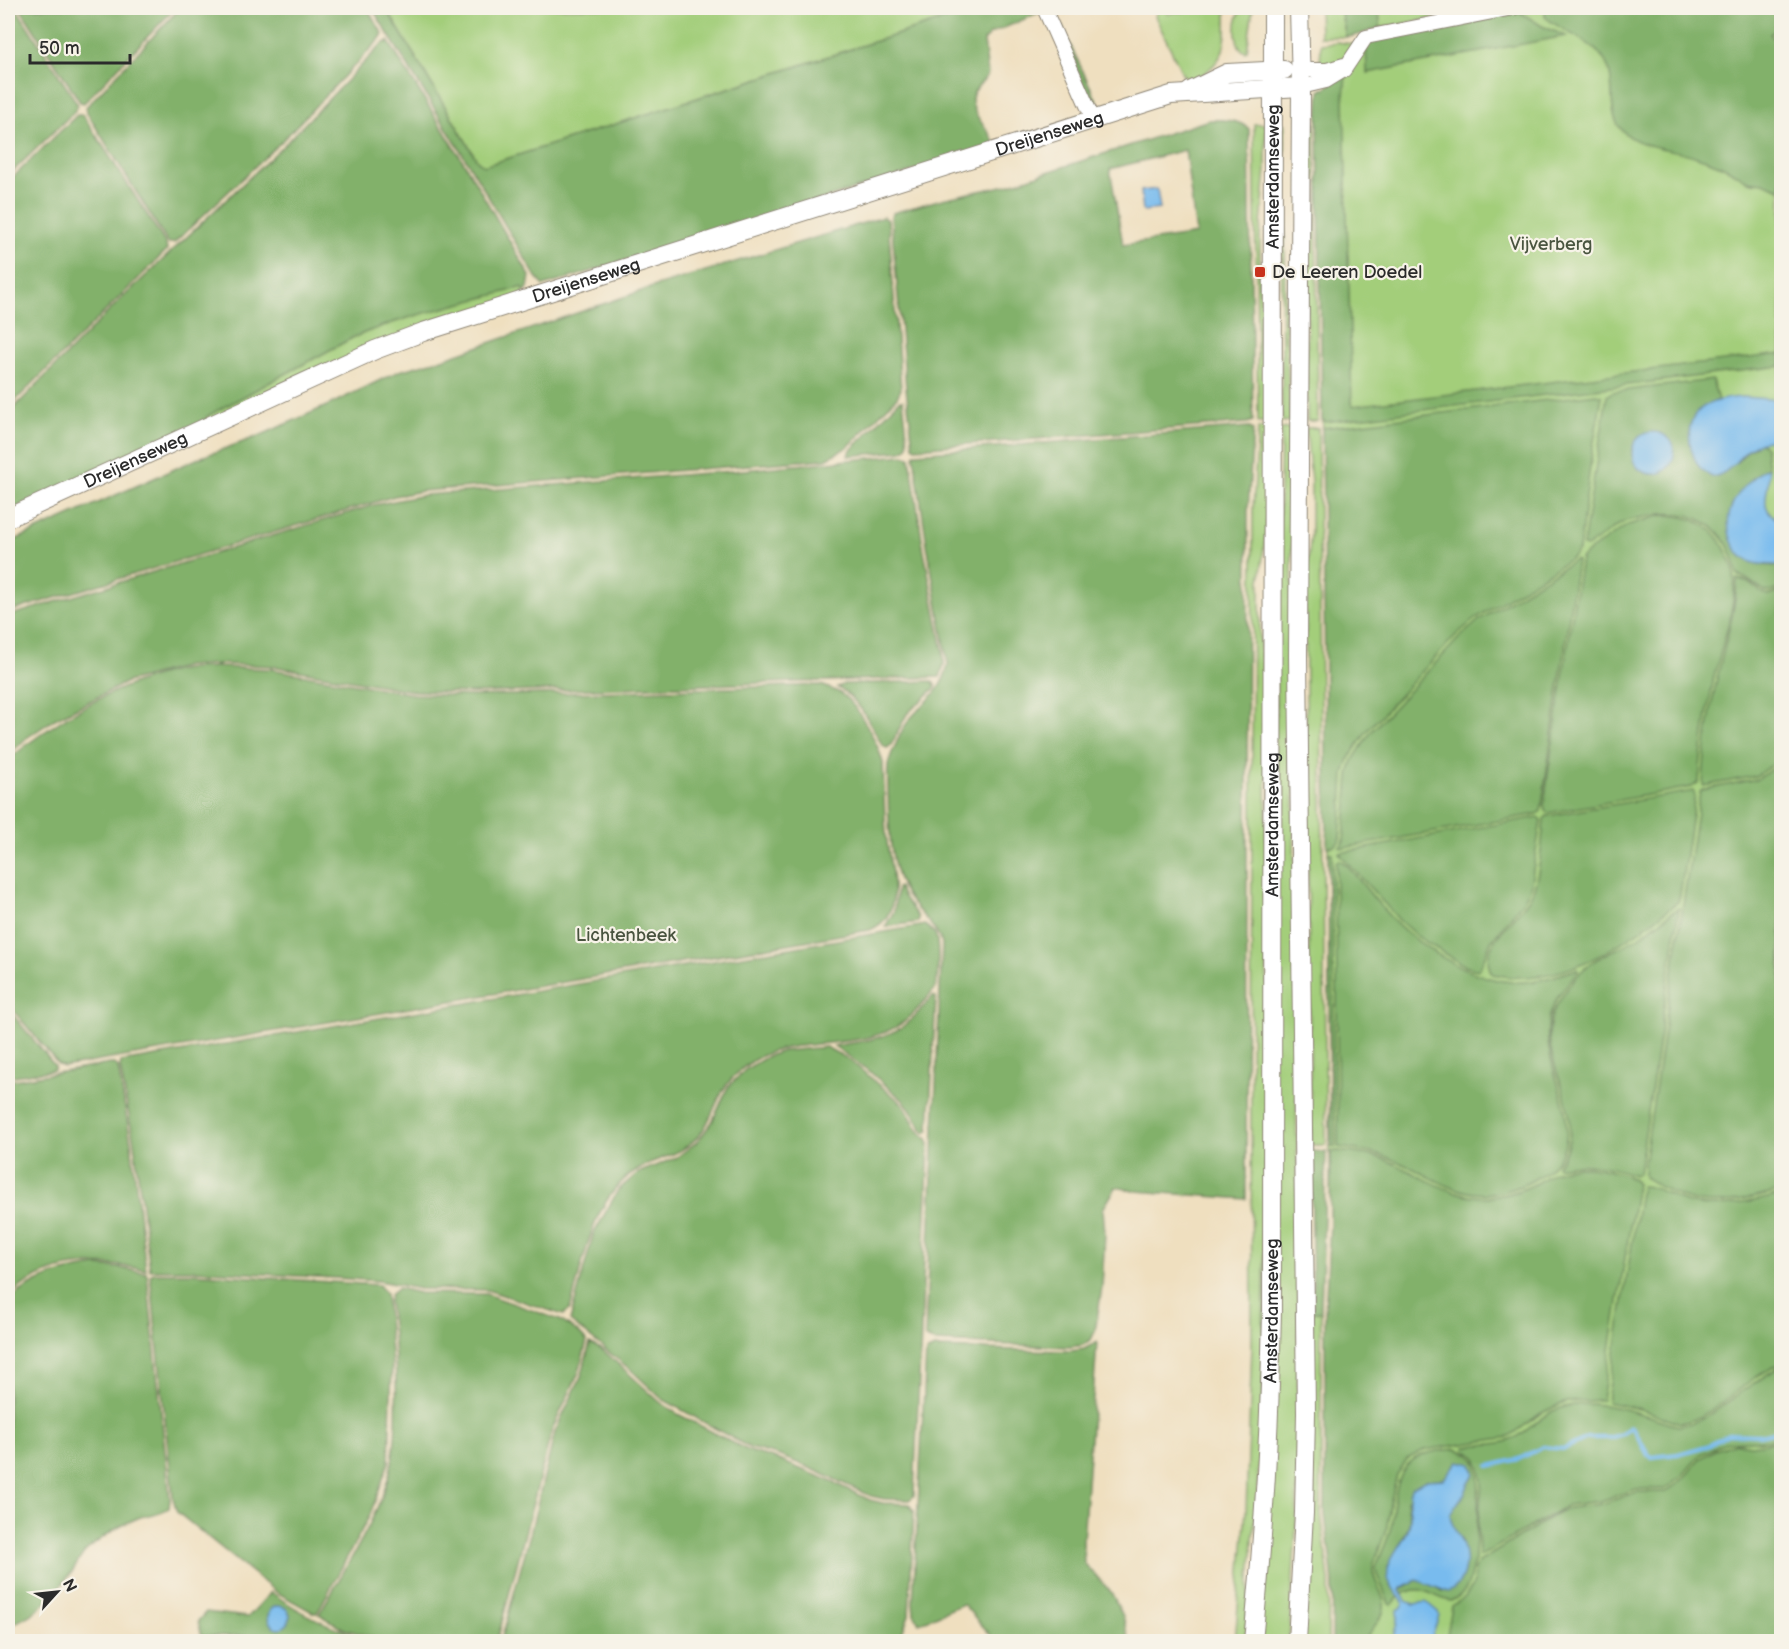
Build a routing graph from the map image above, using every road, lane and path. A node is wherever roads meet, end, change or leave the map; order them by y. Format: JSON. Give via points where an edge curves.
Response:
{"nodes":[{"id":1,"x":1044,"y":8,"type":"edge"},
{"id":2,"x":1273,"y":8,"type":"edge"},
{"id":3,"x":1299,"y":8,"type":"edge"},
{"id":4,"x":1513,"y":8,"type":"edge"},
{"id":5,"x":1274,"y":70,"type":"junction"},
{"id":6,"x":1301,"y":79,"type":"junction"},
{"id":7,"x":1274,"y":90,"type":"junction"},
{"id":8,"x":1183,"y":94,"type":"junction"},
{"id":9,"x":1094,"y":119,"type":"junction"},
{"id":10,"x":8,"y":518,"type":"edge"},
{"id":11,"x":1252,"y":1641,"type":"edge"},
{"id":12,"x":1297,"y":1641,"type":"edge"}],
"edges":[{"from":1,"to":9,"type":"street"},
{"from":2,"to":5,"type":"main road","name":"Amsterdamseweg"},
{"from":3,"to":6,"type":"main road","name":"Amsterdamseweg"},
{"from":4,"to":6,"type":"street","via":[[1366,37],[1336,76],[1326,81]]},
{"from":5,"to":6,"type":"main road","name":"Dreijenseweg"},
{"from":5,"to":7,"type":"main road","name":"Amsterdamseweg"},
{"from":5,"to":8,"type":"main road","name":"Dreijenseweg","via":[[1227,73]]},
{"from":6,"to":7,"type":"main road","name":"Dreijenseweg"},
{"from":6,"to":12,"type":"main road","name":"Amsterdamseweg","via":[[1298,655],[1306,1413]]},
{"from":7,"to":8,"type":"main road","name":"Dreijenseweg"},
{"from":7,"to":11,"type":"main road","name":"Amsterdamseweg","via":[[1272,1312],[1265,1499]]},
{"from":8,"to":9,"type":"main road","name":"Dreijenseweg"},
{"from":9,"to":10,"type":"main road","name":"Dreijenseweg","via":[[401,339]]}]}
